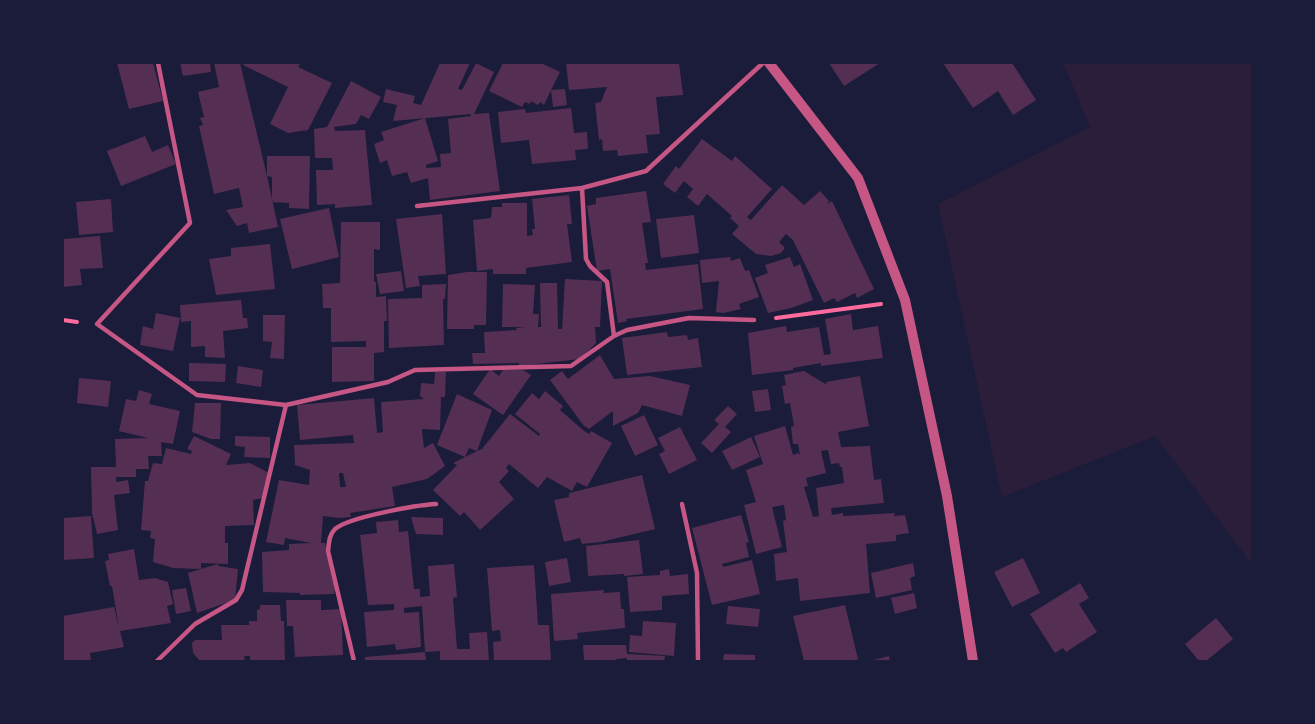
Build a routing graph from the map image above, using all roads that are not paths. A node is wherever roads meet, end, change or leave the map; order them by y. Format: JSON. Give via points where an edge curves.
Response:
{"nodes":[{"id":1,"x":158,"y":63,"type":"edge"},
{"id":2,"x":763,"y":63,"type":"edge"},
{"id":3,"x":769,"y":63,"type":"edge"},
{"id":4,"x":582,"y":188,"type":"junction"},
{"id":5,"x":417,"y":206,"type":"dead end"},
{"id":6,"x":754,"y":320,"type":"road end"},
{"id":7,"x":614,"y":336,"type":"junction"},
{"id":8,"x":286,"y":405,"type":"junction"},
{"id":9,"x":436,"y":504,"type":"dead end"},
{"id":10,"x":682,"y":504,"type":"dead end"},
{"id":11,"x":157,"y":661,"type":"edge"},
{"id":12,"x":354,"y":661,"type":"edge"},
{"id":13,"x":698,"y":661,"type":"edge"},
{"id":14,"x":973,"y":661,"type":"edge"}],
"edges":[{"from":1,"to":8,"type":"lane","via":[[190,223],[97,324],[197,395]]},
{"from":2,"to":4,"type":"lane","via":[[646,171]]},
{"from":3,"to":14,"type":"street","via":[[858,178],[905,300],[947,496]]},
{"from":4,"to":5,"type":"lane"},
{"from":4,"to":7,"type":"lane","via":[[586,260],[607,282]]},
{"from":6,"to":7,"type":"lane","via":[[689,318]]},
{"from":7,"to":8,"type":"lane","via":[[571,366],[415,370],[388,382]]},
{"from":8,"to":11,"type":"lane","via":[[242,590],[236,600],[195,624]]},
{"from":9,"to":12,"type":"lane","via":[[411,506],[345,524],[335,529],[329,539],[328,550]]},
{"from":10,"to":13,"type":"lane","via":[[697,573]]}]}
